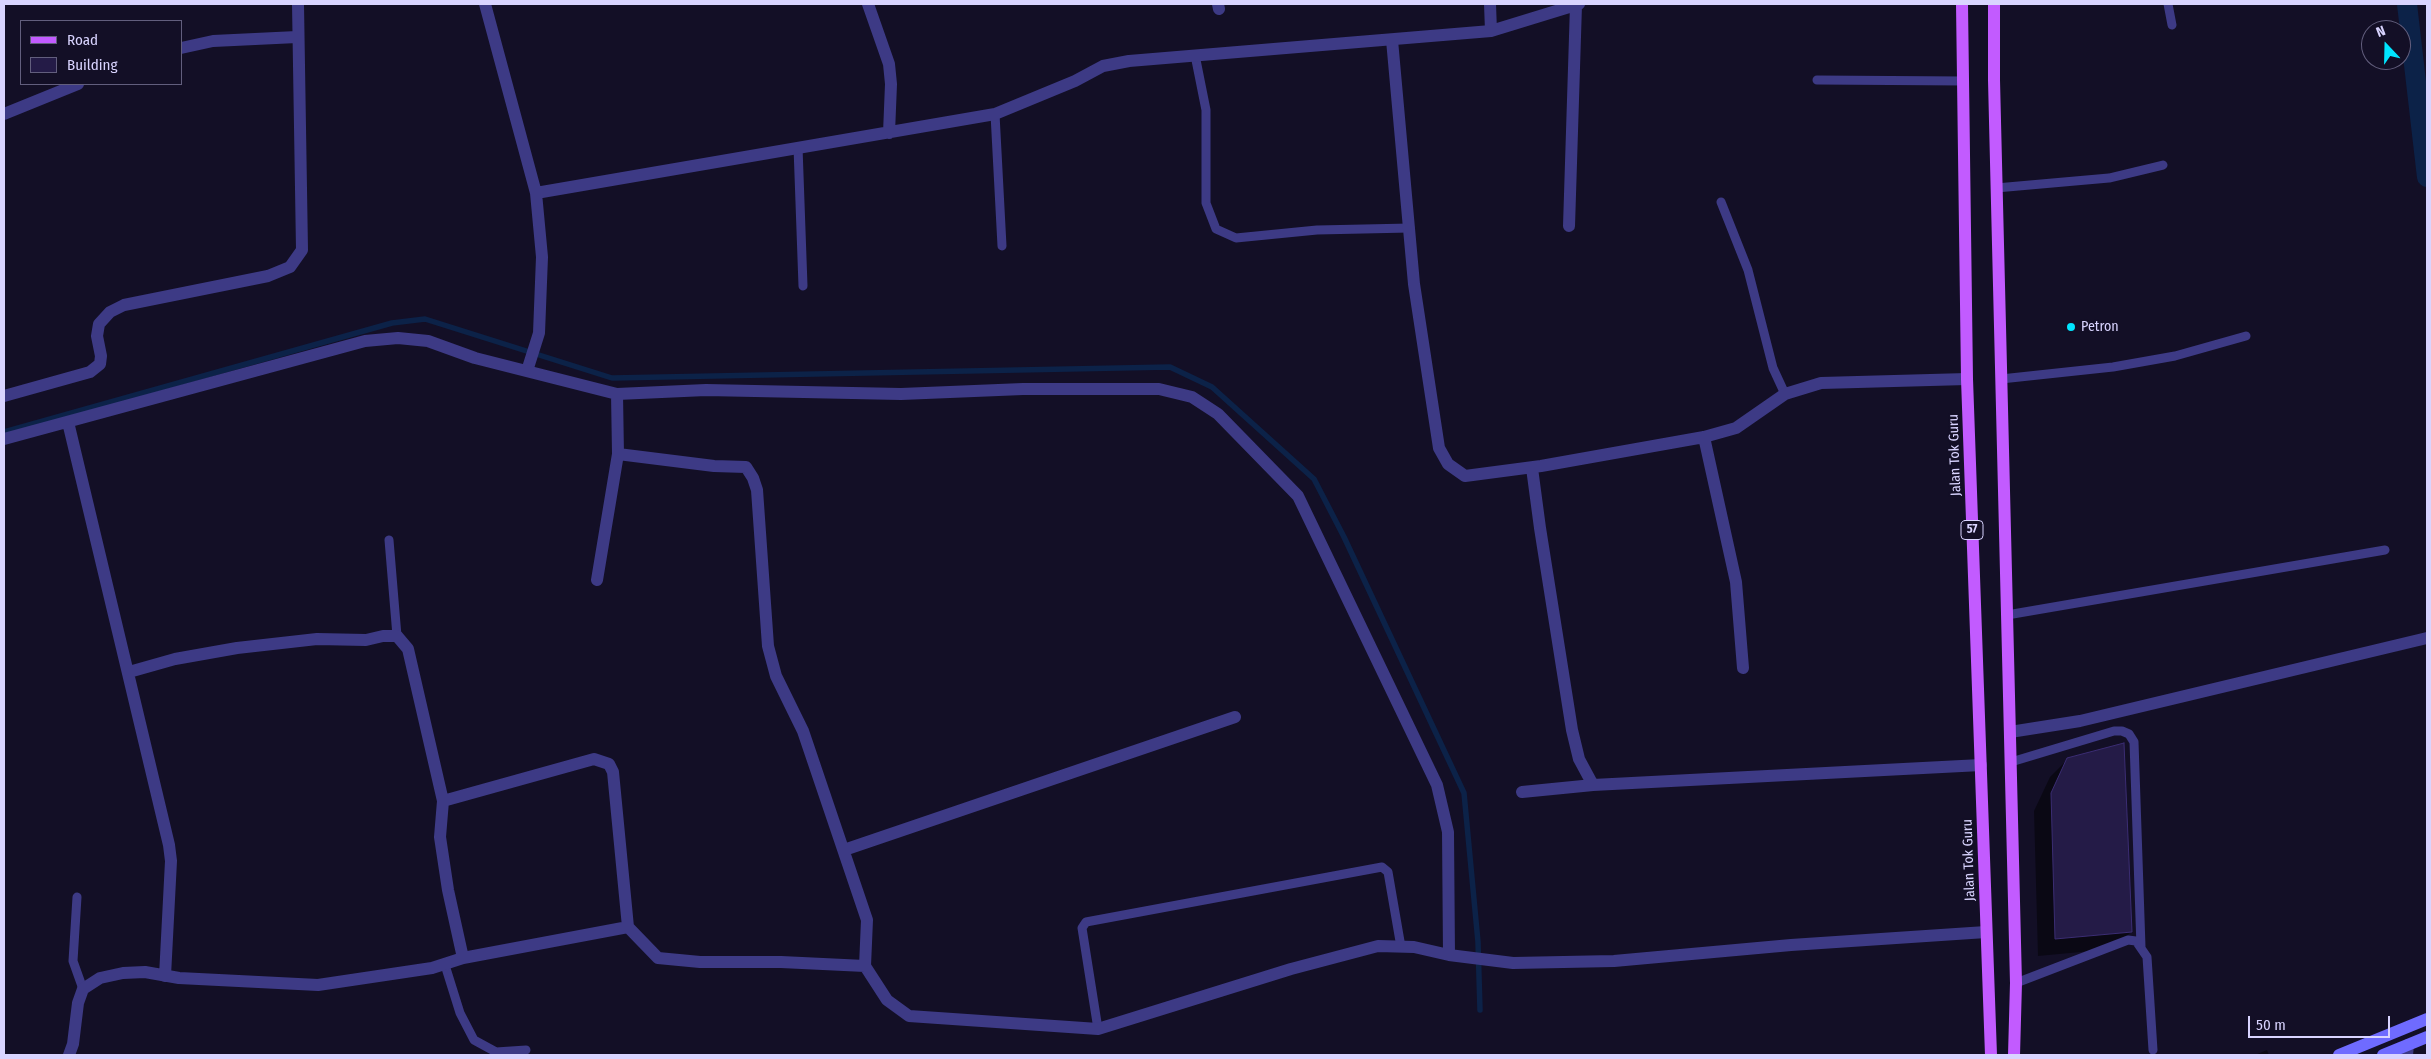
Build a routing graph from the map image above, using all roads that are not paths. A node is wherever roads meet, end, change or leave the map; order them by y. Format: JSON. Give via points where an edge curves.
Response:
{"nodes":[{"id":1,"x":298,"y":4,"type":"edge"},
{"id":2,"x":485,"y":4,"type":"edge"},
{"id":3,"x":868,"y":4,"type":"edge"},
{"id":4,"x":1490,"y":4,"type":"edge"},
{"id":5,"x":1577,"y":4,"type":"edge"},
{"id":6,"x":1962,"y":4,"type":"edge"},
{"id":7,"x":1994,"y":4,"type":"edge"},
{"id":8,"x":2168,"y":4,"type":"edge"},
{"id":9,"x":2172,"y":25,"type":"dead end"},
{"id":10,"x":1491,"y":31,"type":"junction"},
{"id":11,"x":298,"y":37,"type":"junction"},
{"id":12,"x":1392,"y":40,"type":"junction"},
{"id":13,"x":182,"y":48,"type":"edge"},
{"id":14,"x":1195,"y":55,"type":"junction"},
{"id":15,"x":1817,"y":80,"type":"dead end"},
{"id":16,"x":1964,"y":81,"type":"junction"},
{"id":17,"x":76,"y":85,"type":"edge"},
{"id":18,"x":4,"y":114,"type":"edge"},
{"id":19,"x":995,"y":114,"type":"junction"},
{"id":20,"x":889,"y":133,"type":"junction"},
{"id":21,"x":798,"y":147,"type":"junction"},
{"id":22,"x":2163,"y":165,"type":"dead end"},
{"id":23,"x":1996,"y":188,"type":"junction"},
{"id":24,"x":536,"y":193,"type":"junction"},
{"id":25,"x":1721,"y":202,"type":"dead end"},
{"id":26,"x":1569,"y":226,"type":"dead end"},
{"id":27,"x":1410,"y":228,"type":"junction"},
{"id":28,"x":1002,"y":246,"type":"dead end"},
{"id":29,"x":803,"y":286,"type":"dead end"},
{"id":30,"x":2246,"y":336,"type":"dead end"},
{"id":31,"x":529,"y":366,"type":"junction"},
{"id":32,"x":1967,"y":379,"type":"junction"},
{"id":33,"x":2001,"y":379,"type":"junction"},
{"id":34,"x":617,"y":394,"type":"junction"},
{"id":35,"x":1784,"y":394,"type":"junction"},
{"id":36,"x":4,"y":396,"type":"edge"},
{"id":37,"x":68,"y":422,"type":"junction"},
{"id":38,"x":1704,"y":437,"type":"junction"},
{"id":39,"x":4,"y":439,"type":"edge"},
{"id":40,"x":618,"y":454,"type":"junction"},
{"id":41,"x":1532,"y":468,"type":"junction"},
{"id":42,"x":389,"y":540,"type":"dead end"},
{"id":43,"x":2385,"y":550,"type":"dead end"},
{"id":44,"x":597,"y":580,"type":"dead end"},
{"id":45,"x":2007,"y":614,"type":"junction"},
{"id":46,"x":397,"y":636,"type":"junction"},
{"id":47,"x":2427,"y":638,"type":"edge"},
{"id":48,"x":1744,"y":668,"type":"dead end"},
{"id":49,"x":129,"y":672,"type":"junction"},
{"id":50,"x":1235,"y":717,"type":"dead end"},
{"id":51,"x":2010,"y":732,"type":"junction"},
{"id":52,"x":2011,"y":762,"type":"junction"},
{"id":53,"x":1981,"y":765,"type":"junction"},
{"id":54,"x":1593,"y":785,"type":"junction"},
{"id":55,"x":1522,"y":792,"type":"dead end"},
{"id":56,"x":442,"y":801,"type":"junction"},
{"id":57,"x":844,"y":850,"type":"junction"},
{"id":58,"x":77,"y":898,"type":"dead end"},
{"id":59,"x":628,"y":927,"type":"junction"},
{"id":60,"x":1986,"y":932,"type":"junction"},
{"id":61,"x":1401,"y":947,"type":"junction"},
{"id":62,"x":2142,"y":948,"type":"junction"},
{"id":63,"x":1452,"y":956,"type":"junction"},
{"id":64,"x":464,"y":958,"type":"junction"},
{"id":65,"x":445,"y":965,"type":"junction"},
{"id":66,"x":865,"y":966,"type":"junction"},
{"id":67,"x":165,"y":976,"type":"junction"},
{"id":68,"x":2016,"y":983,"type":"junction"},
{"id":69,"x":83,"y":989,"type":"junction"},
{"id":70,"x":2427,"y":1019,"type":"edge"},
{"id":71,"x":1098,"y":1029,"type":"junction"},
{"id":72,"x":2427,"y":1037,"type":"edge"},
{"id":73,"x":526,"y":1050,"type":"dead end"},
{"id":74,"x":2153,"y":1050,"type":"dead end"},
{"id":75,"x":2408,"y":1050,"type":"edge"},
{"id":76,"x":69,"y":1055,"type":"edge"},
{"id":77,"x":1991,"y":1055,"type":"edge"},
{"id":78,"x":2014,"y":1055,"type":"edge"},
{"id":79,"x":2339,"y":1055,"type":"edge"},
{"id":80,"x":2383,"y":1055,"type":"edge"}],
"edges":[{"from":1,"to":11,"type":"street"},
{"from":2,"to":24,"type":"street"},
{"from":3,"to":20,"type":"street","via":[[889,64]]},
{"from":4,"to":10,"type":"street"},
{"from":5,"to":10,"type":"street"},
{"from":5,"to":26,"type":"street"},
{"from":6,"to":16,"type":"main road","name":"Jalan Tok Guru","number":"57"},
{"from":7,"to":23,"type":"main road"},
{"from":8,"to":9,"type":"lane"},
{"from":10,"to":12,"type":"street"},
{"from":11,"to":13,"type":"street","via":[[213,41]]},
{"from":11,"to":36,"type":"street","via":[[302,250],[290,267],[268,276],[124,305],[110,312],[99,324],[100,364],[90,372]]},
{"from":12,"to":14,"type":"street"},
{"from":12,"to":27,"type":"street"},
{"from":14,"to":19,"type":"street","via":[[1104,66]]},
{"from":14,"to":27,"type":"lane","via":[[1206,110],[1206,202],[1216,229],[1236,238],[1318,230]]},
{"from":15,"to":16,"type":"lane"},
{"from":16,"to":32,"type":"main road","name":"Jalan Tok Guru","number":"57"},
{"from":17,"to":18,"type":"street"},
{"from":19,"to":20,"type":"street"},
{"from":19,"to":28,"type":"lane"},
{"from":20,"to":21,"type":"street"},
{"from":21,"to":24,"type":"street"},
{"from":21,"to":29,"type":"lane"},
{"from":22,"to":23,"type":"lane","via":[[2109,178]]},
{"from":23,"to":33,"type":"main road"},
{"from":24,"to":31,"type":"street","via":[[542,257],[539,333]]},
{"from":25,"to":35,"type":"lane","via":[[1748,270],[1773,368]]},
{"from":27,"to":41,"type":"street","via":[[1414,284],[1439,448],[1448,464],[1465,476]]},
{"from":30,"to":33,"type":"lane","via":[[2175,356],[2113,367]]},
{"from":31,"to":34,"type":"street"},
{"from":31,"to":37,"type":"street","via":[[475,358],[428,341],[398,338],[365,341]]},
{"from":32,"to":35,"type":"street","via":[[1821,383]]},
{"from":32,"to":53,"type":"main road","name":"Jalan Tok Guru","number":"57"},
{"from":33,"to":45,"type":"main road"},
{"from":34,"to":40,"type":"street"},
{"from":34,"to":63,"type":"street","via":[[706,390],[901,394],[1023,389],[1159,389],[1192,396],[1218,414],[1298,496],[1437,785],[1448,832]]},
{"from":35,"to":38,"type":"street","via":[[1736,428]]},
{"from":37,"to":39,"type":"street"},
{"from":37,"to":49,"type":"street"},
{"from":38,"to":41,"type":"street"},
{"from":38,"to":48,"type":"street","via":[[1736,582]]},
{"from":40,"to":44,"type":"street"},
{"from":40,"to":57,"type":"street","via":[[746,467],[753,478],[757,490],[768,646],[776,676],[803,731]]},
{"from":41,"to":54,"type":"street","via":[[1572,730],[1579,759]]},
{"from":42,"to":46,"type":"lane"},
{"from":43,"to":45,"type":"lane"},
{"from":45,"to":51,"type":"main road"},
{"from":46,"to":49,"type":"street","via":[[366,640],[317,639],[237,648],[175,659]]},
{"from":46,"to":56,"type":"street","via":[[408,649]]},
{"from":47,"to":51,"type":"street","via":[[2089,719]]},
{"from":49,"to":67,"type":"street","via":[[171,861]]},
{"from":50,"to":57,"type":"street"},
{"from":51,"to":52,"type":"main road"},
{"from":52,"to":62,"type":"lane","via":[[2114,731],[2129,734],[2134,742]]},
{"from":52,"to":68,"type":"main road"},
{"from":53,"to":54,"type":"street"},
{"from":53,"to":60,"type":"main road","name":"Jalan Tok Guru","number":"57"},
{"from":54,"to":55,"type":"street"},
{"from":56,"to":59,"type":"street","via":[[594,758],[608,764],[614,781]]},
{"from":56,"to":64,"type":"street","via":[[440,836],[448,890]]},
{"from":57,"to":66,"type":"street","via":[[867,920]]},
{"from":58,"to":69,"type":"lane","via":[[73,961]]},
{"from":59,"to":64,"type":"street"},
{"from":59,"to":66,"type":"street","via":[[658,958]]},
{"from":60,"to":63,"type":"street","via":[[1614,961],[1513,963]]},
{"from":60,"to":77,"type":"main road","name":"Jalan Tok Guru","number":"57"},
{"from":61,"to":63,"type":"street"},
{"from":61,"to":71,"type":"street","via":[[1378,946],[1330,958]]},
{"from":61,"to":71,"type":"lane","via":[[1388,872],[1382,867],[1086,922],[1082,928]]},
{"from":62,"to":68,"type":"lane","via":[[2136,941],[2128,940]]},
{"from":62,"to":74,"type":"lane","via":[[2147,957]]},
{"from":64,"to":65,"type":"street"},
{"from":65,"to":67,"type":"street","via":[[318,985]]},
{"from":65,"to":73,"type":"lane","via":[[460,1013],[474,1040],[496,1052]]},
{"from":66,"to":71,"type":"street","via":[[886,1000],[909,1016]]},
{"from":67,"to":69,"type":"street","via":[[145,972],[123,973],[100,978]]},
{"from":68,"to":78,"type":"main road"},
{"from":69,"to":76,"type":"street"},
{"from":70,"to":79,"type":"main road"},
{"from":72,"to":75,"type":"main road"},
{"from":75,"to":80,"type":"main road"}]}
